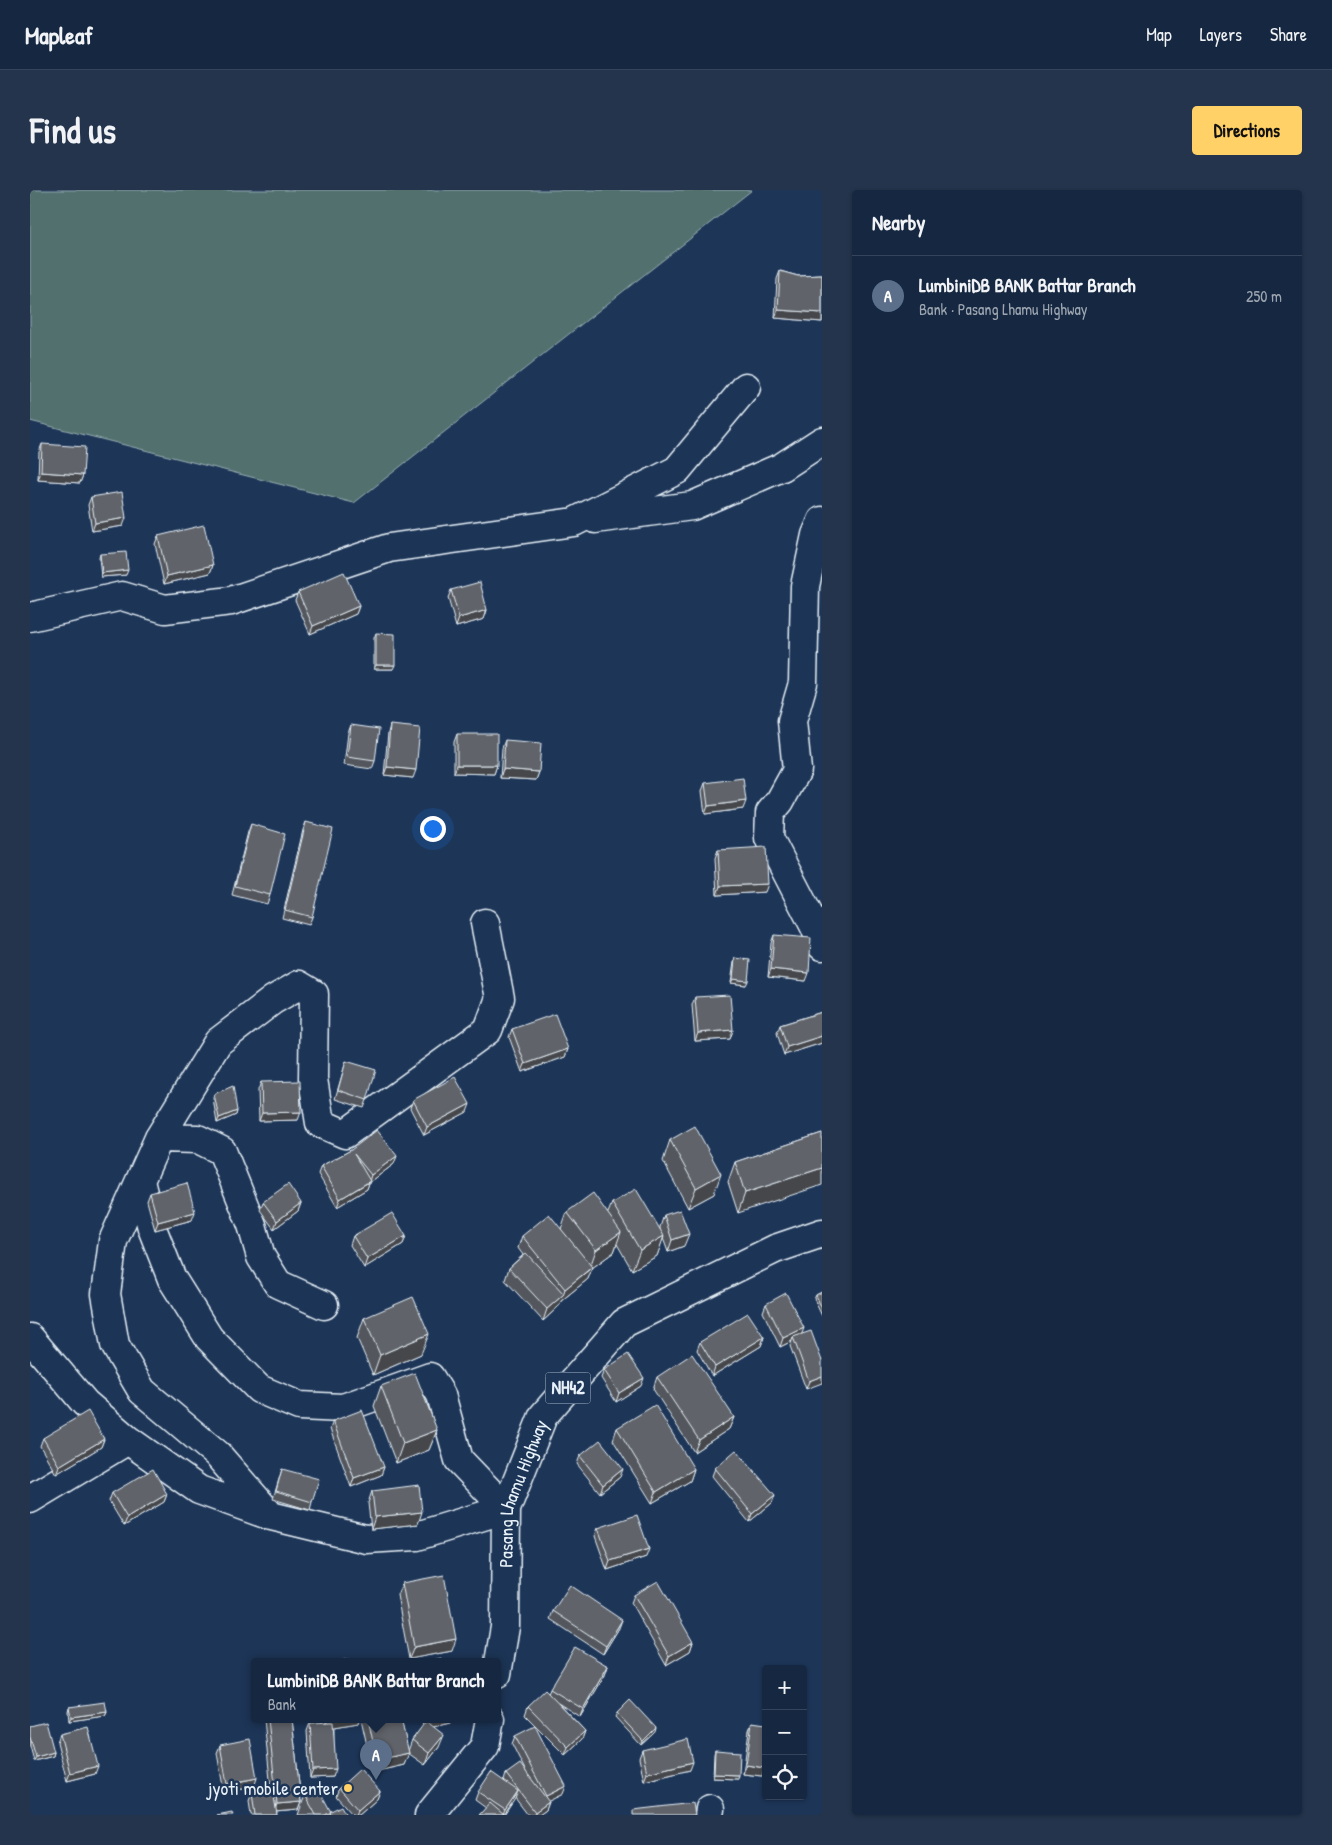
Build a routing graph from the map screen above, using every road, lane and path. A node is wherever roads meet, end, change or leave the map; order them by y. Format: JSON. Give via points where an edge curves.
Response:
{"nodes":[{"id":1,"x":746,"y":387,"type":"dead end"},
{"id":2,"x":822,"y":441,"type":"edge"},
{"id":3,"x":822,"y":521,"type":"edge"},
{"id":4,"x":574,"y":522,"type":"junction"},
{"id":5,"x":30,"y":617,"type":"edge"},
{"id":6,"x":485,"y":923,"type":"dead end"},
{"id":7,"x":822,"y":946,"type":"edge"},
{"id":8,"x":159,"y":1138,"type":"junction"},
{"id":9,"x":140,"y":1181,"type":"junction"},
{"id":10,"x":822,"y":1233,"type":"edge"},
{"id":11,"x":324,"y":1304,"type":"dead end"},
{"id":12,"x":30,"y":1338,"type":"edge"},
{"id":13,"x":128,"y":1440,"type":"junction"},
{"id":14,"x":30,"y":1499,"type":"edge"},
{"id":15,"x":506,"y":1510,"type":"junction"},
{"id":16,"x":270,"y":1516,"type":"junction"},
{"id":17,"x":500,"y":1658,"type":"edge"},
{"id":18,"x":489,"y":1723,"type":"edge"},
{"id":19,"x":429,"y":1815,"type":"edge"}],
"edges":[{"from":1,"to":4,"type":"street","via":[[677,470]]},
{"from":2,"to":4,"type":"street","via":[[782,467],[692,506]]},
{"from":3,"to":7,"type":"street","via":[[805,586],[803,683],[792,721],[797,770],[770,813],[769,838]]},
{"from":4,"to":5,"type":"street","via":[[390,548],[231,601],[165,609],[122,596]]},
{"from":6,"to":8,"type":"street","via":[[500,998],[488,1030],[346,1134],[320,1124],[313,1079],[314,994],[298,985],[218,1042]]},
{"from":8,"to":9,"type":"street"},
{"from":8,"to":11,"type":"street","via":[[198,1139],[222,1151],[252,1225],[261,1257],[278,1284]]},
{"from":9,"to":15,"type":"street","via":[[152,1228],[172,1280],[209,1338],[259,1389],[299,1406],[343,1408],[430,1377],[441,1395],[459,1460]]},
{"from":9,"to":16,"type":"street","via":[[113,1241],[106,1294],[115,1345],[142,1391],[217,1454]]},
{"from":10,"to":15,"type":"street","name":"Pasang Lhamu Highway","number":"NH42","via":[[775,1249],[624,1323],[543,1416]]},
{"from":12,"to":13,"type":"street","via":[[85,1403]]},
{"from":13,"to":14,"type":"street"},
{"from":13,"to":16,"type":"street","via":[[199,1490]]},
{"from":15,"to":16,"type":"street","via":[[417,1536],[366,1539]]},
{"from":15,"to":17,"type":"street","name":"Pasang Lhamu Highway","number":"NH42","via":[[505,1627]]},
{"from":18,"to":19,"type":"street","via":[[485,1746]]}]}
